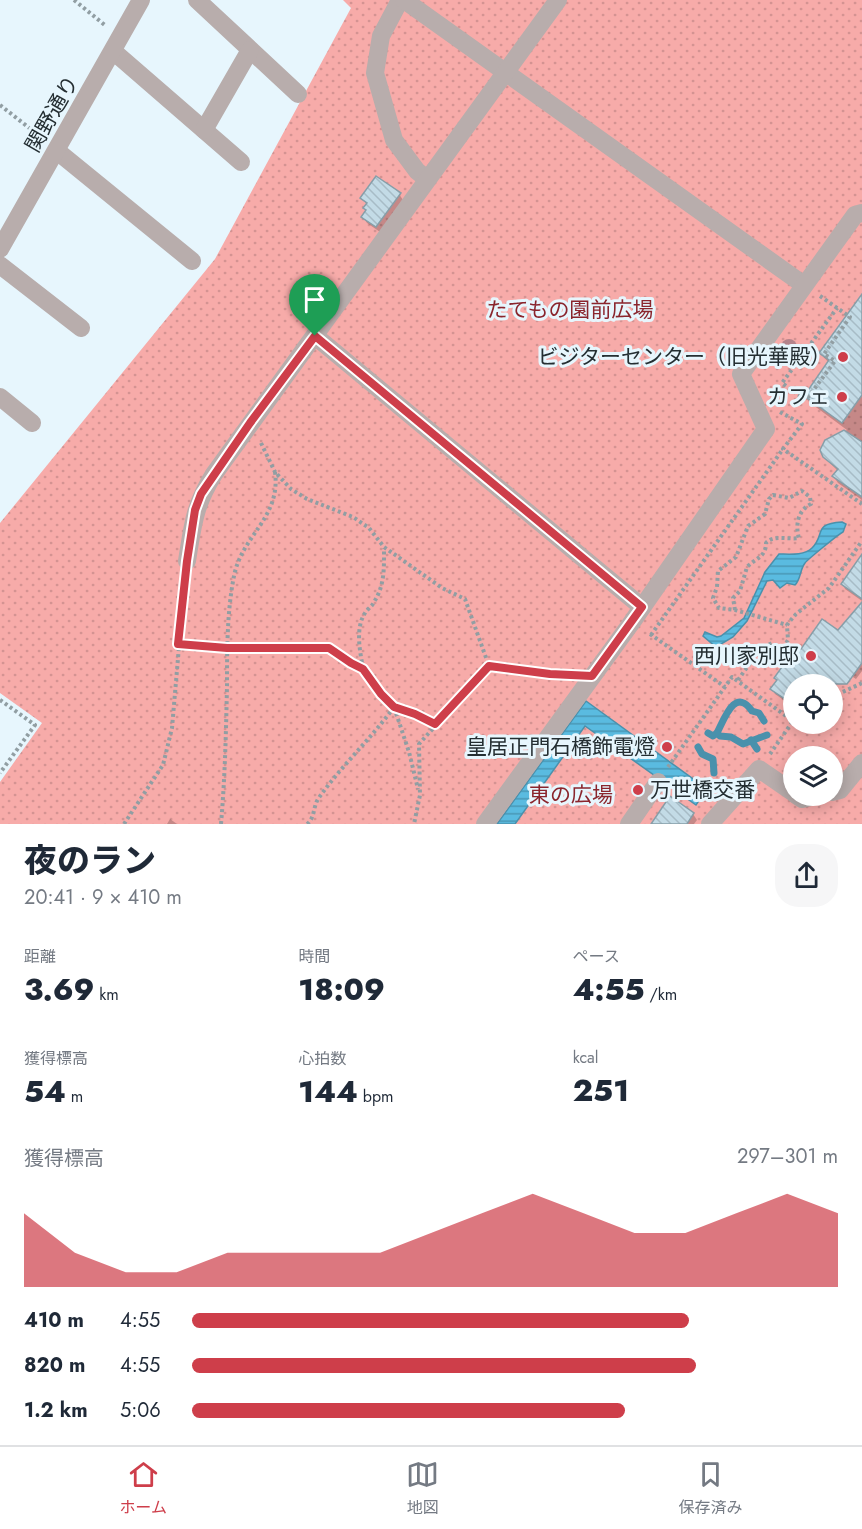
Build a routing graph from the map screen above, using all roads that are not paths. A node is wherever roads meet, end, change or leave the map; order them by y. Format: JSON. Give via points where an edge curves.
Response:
{"nodes":[{"id":1,"x":141,"y":0,"type":"edge"},
{"id":2,"x":197,"y":0,"type":"edge"},
{"id":3,"x":399,"y":0,"type":"edge"},
{"id":4,"x":404,"y":0,"type":"edge"},
{"id":5,"x":558,"y":0,"type":"edge"},
{"id":6,"x":117,"y":44,"type":"junction"},
{"id":7,"x":250,"y":50,"type":"junction"},
{"id":8,"x":505,"y":72,"type":"junction"},
{"id":9,"x":298,"y":94,"type":"dead end"},
{"id":10,"x":204,"y":130,"type":"junction"},
{"id":11,"x":57,"y":151,"type":"junction"},
{"id":12,"x":242,"y":162,"type":"dead end"},
{"id":13,"x":427,"y":179,"type":"junction"},
{"id":14,"x":862,"y":213,"type":"edge"},
{"id":15,"x":0,"y":249,"type":"edge"},
{"id":16,"x":192,"y":261,"type":"dead end"},
{"id":17,"x":0,"y":265,"type":"edge"},
{"id":18,"x":804,"y":285,"type":"junction"},
{"id":19,"x":81,"y":328,"type":"dead end"},
{"id":20,"x":315,"y":336,"type":"junction"},
{"id":21,"x":0,"y":397,"type":"edge"},
{"id":22,"x":32,"y":423,"type":"dead end"},
{"id":23,"x":187,"y":561,"type":"road end"},
{"id":24,"x":637,"y":615,"type":"junction"},
{"id":25,"x":862,"y":763,"type":"edge"},
{"id":26,"x":658,"y":782,"type":"dead end"},
{"id":27,"x":783,"y":786,"type":"edge"},
{"id":28,"x":843,"y":786,"type":"edge"},
{"id":29,"x":485,"y":824,"type":"edge"},
{"id":30,"x":628,"y":824,"type":"edge"},
{"id":31,"x":710,"y":824,"type":"edge"}],
"edges":[{"from":1,"to":6,"type":"street","name":"関野通り"},
{"from":2,"to":7,"type":"street"},
{"from":3,"to":13,"type":"street","via":[[381,36],[375,73],[394,140]]},
{"from":4,"to":8,"type":"street"},
{"from":5,"to":8,"type":"street"},
{"from":6,"to":10,"type":"street"},
{"from":6,"to":11,"type":"street","name":"関野通り"},
{"from":7,"to":9,"type":"street"},
{"from":7,"to":10,"type":"street"},
{"from":8,"to":13,"type":"street"},
{"from":8,"to":18,"type":"street"},
{"from":10,"to":12,"type":"street"},
{"from":11,"to":15,"type":"street","name":"関野通り"},
{"from":11,"to":16,"type":"street"},
{"from":13,"to":20,"type":"street"},
{"from":14,"to":18,"type":"street","via":[[855,215]]},
{"from":17,"to":19,"type":"street"},
{"from":18,"to":24,"type":"street","via":[[741,374],[766,429]]},
{"from":20,"to":23,"type":"street","via":[[201,494]]},
{"from":20,"to":24,"type":"street"},
{"from":21,"to":22,"type":"street"},
{"from":24,"to":29,"type":"street"},
{"from":25,"to":28,"type":"street"},
{"from":26,"to":30,"type":"street"},
{"from":27,"to":31,"type":"street","via":[[759,769]]}]}
